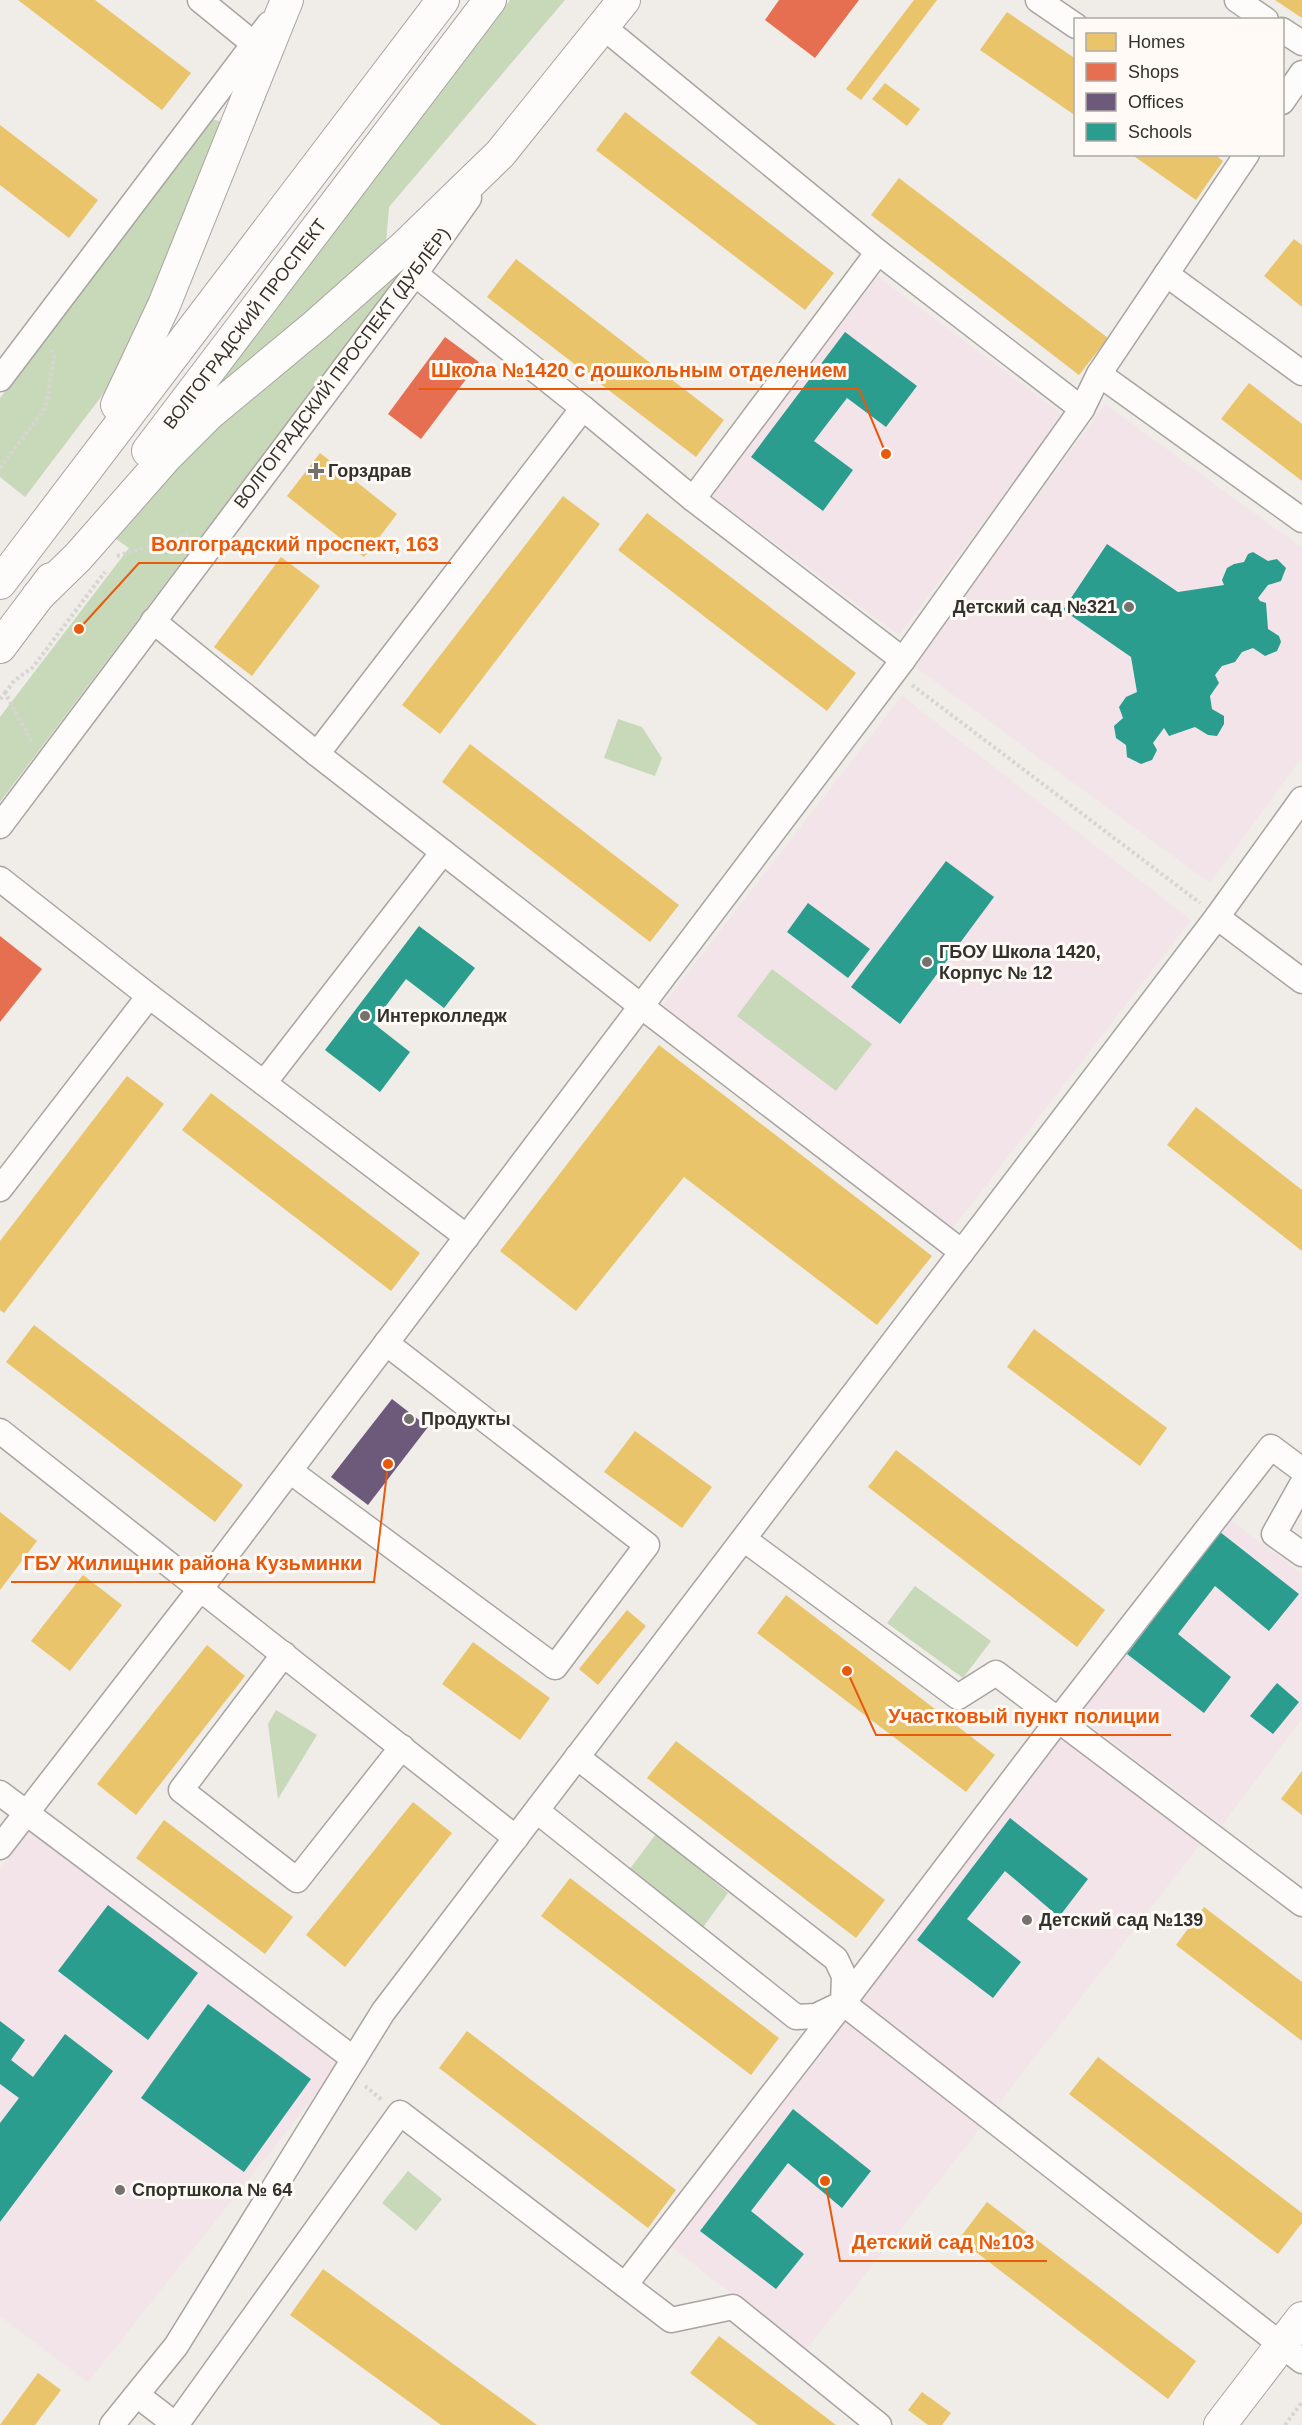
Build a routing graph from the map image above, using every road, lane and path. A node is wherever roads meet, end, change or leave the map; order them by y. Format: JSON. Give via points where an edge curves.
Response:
{"nodes":[{"id":1,"x":200,"y":0,"type":"edge"},
{"id":2,"x":287,"y":0,"type":"edge"},
{"id":3,"x":443,"y":0,"type":"edge"},
{"id":4,"x":490,"y":0,"type":"edge"},
{"id":5,"x":624,"y":0,"type":"edge"},
{"id":6,"x":1038,"y":0,"type":"edge"},
{"id":7,"x":1237,"y":0,"type":"edge"},
{"id":8,"x":1263,"y":18,"type":"edge"},
{"id":9,"x":1074,"y":25,"type":"edge"},
{"id":10,"x":602,"y":26,"type":"junction"},
{"id":11,"x":1284,"y":31,"type":"edge"},
{"id":12,"x":1302,"y":43,"type":"edge"},
{"id":13,"x":254,"y":44,"type":"junction"},
{"id":14,"x":1302,"y":73,"type":"edge"},
{"id":15,"x":1284,"y":99,"type":"edge"},
{"id":16,"x":500,"y":154,"type":"junction"},
{"id":17,"x":1246,"y":156,"type":"edge"},
{"id":18,"x":878,"y":252,"type":"junction"},
{"id":19,"x":415,"y":274,"type":"junction"},
{"id":20,"x":1166,"y":274,"type":"junction"},
{"id":21,"x":40,"y":326,"type":"junction"},
{"id":22,"x":1099,"y":374,"type":"junction"},
{"id":23,"x":1302,"y":374,"type":"edge"},
{"id":24,"x":0,"y":379,"type":"edge"},
{"id":25,"x":583,"y":408,"type":"junction"},
{"id":26,"x":1082,"y":409,"type":"junction"},
{"id":27,"x":0,"y":468,"type":"edge"},
{"id":28,"x":693,"y":499,"type":"junction"},
{"id":29,"x":56,"y":509,"type":"junction"},
{"id":30,"x":1302,"y":520,"type":"edge"},
{"id":31,"x":198,"y":539,"type":"dead end"},
{"id":32,"x":0,"y":583,"type":"edge"},
{"id":33,"x":38,"y":596,"type":"junction"},
{"id":34,"x":153,"y":621,"type":"junction"},
{"id":35,"x":0,"y":647,"type":"edge"},
{"id":36,"x":899,"y":666,"type":"junction"},
{"id":37,"x":4,"y":693,"type":"junction"},
{"id":38,"x":0,"y":699,"type":"edge"},
{"id":39,"x":37,"y":750,"type":"dead end"},
{"id":40,"x":317,"y":754,"type":"junction"},
{"id":41,"x":1302,"y":799,"type":"edge"},
{"id":42,"x":0,"y":826,"type":"edge"},
{"id":43,"x":444,"y":852,"type":"junction"},
{"id":44,"x":0,"y":879,"type":"edge"},
{"id":45,"x":1217,"y":917,"type":"junction"},
{"id":46,"x":1302,"y":981,"type":"edge"},
{"id":47,"x":149,"y":996,"type":"junction"},
{"id":48,"x":641,"y":1006,"type":"junction"},
{"id":49,"x":264,"y":1083,"type":"junction"},
{"id":50,"x":0,"y":1189,"type":"edge"},
{"id":51,"x":467,"y":1237,"type":"junction"},
{"id":52,"x":962,"y":1252,"type":"junction"},
{"id":53,"x":387,"y":1343,"type":"junction"},
{"id":54,"x":0,"y":1431,"type":"edge"},
{"id":55,"x":1302,"y":1470,"type":"edge"},
{"id":56,"x":290,"y":1471,"type":"junction"},
{"id":57,"x":1302,"y":1484,"type":"edge"},
{"id":58,"x":745,"y":1540,"type":"junction"},
{"id":59,"x":1302,"y":1554,"type":"edge"},
{"id":60,"x":201,"y":1588,"type":"junction"},
{"id":61,"x":284,"y":1654,"type":"junction"},
{"id":62,"x":1059,"y":1719,"type":"junction"},
{"id":63,"x":402,"y":1747,"type":"junction"},
{"id":64,"x":577,"y":1757,"type":"junction"},
{"id":65,"x":0,"y":1793,"type":"edge"},
{"id":66,"x":537,"y":1811,"type":"junction"},
{"id":67,"x":26,"y":1813,"type":"junction"},
{"id":68,"x":516,"y":1838,"type":"junction"},
{"id":69,"x":0,"y":1847,"type":"edge"},
{"id":70,"x":1302,"y":1904,"type":"edge"},
{"id":71,"x":843,"y":2003,"type":"junction"},
{"id":72,"x":350,"y":2065,"type":"junction"},
{"id":73,"x":400,"y":2113,"type":"junction"},
{"id":74,"x":625,"y":2285,"type":"junction"},
{"id":75,"x":1302,"y":2318,"type":"edge"},
{"id":76,"x":1292,"y":2353,"type":"edge"},
{"id":77,"x":137,"y":2395,"type":"junction"},
{"id":78,"x":1302,"y":2402,"type":"edge"},
{"id":79,"x":112,"y":2425,"type":"edge"},
{"id":80,"x":176,"y":2425,"type":"edge"},
{"id":81,"x":879,"y":2425,"type":"edge"},
{"id":82,"x":1220,"y":2425,"type":"edge"},
{"id":83,"x":1285,"y":2425,"type":"edge"}],
"edges":[{"from":1,"to":13,"type":"street"},
{"from":2,"to":13,"type":"street"},
{"from":2,"to":29,"type":"main road","via":[[143,354]]},
{"from":3,"to":29,"type":"main road","name":"ВОЛГОГРАДСКИЙ ПРОСПЕКТ"},
{"from":4,"to":33,"type":"main road","name":"ВОЛГОГРАДСКИЙ ПРОСПЕКТ"},
{"from":5,"to":10,"type":"main road","name":"ВОЛГОГРАДСКИЙ ПРОСПЕКТ (ДУБЛЁР)"},
{"from":6,"to":9,"type":"street"},
{"from":7,"to":8,"type":"street"},
{"from":10,"to":16,"type":"main road","name":"ВОЛГОГРАДСКИЙ ПРОСПЕКТ (ДУБЛЁР)"},
{"from":10,"to":18,"type":"street"},
{"from":11,"to":12,"type":"street"},
{"from":13,"to":21,"type":"street"},
{"from":14,"to":15,"type":"street"},
{"from":16,"to":19,"type":"street","name":"ВОЛГОГРАДСКИЙ ПРОСПЕКТ (ДУБЛЁР)"},
{"from":16,"to":33,"type":"main road","via":[[387,263],[209,414]]},
{"from":17,"to":20,"type":"street"},
{"from":18,"to":26,"type":"street"},
{"from":18,"to":28,"type":"street"},
{"from":19,"to":25,"type":"street"},
{"from":19,"to":34,"type":"street","name":"ВОЛГОГРАДСКИЙ ПРОСПЕКТ (ДУБЛЁР)"},
{"from":20,"to":22,"type":"street"},
{"from":20,"to":23,"type":"street"},
{"from":21,"to":24,"type":"street"},
{"from":21,"to":27,"type":"path","via":[[54,357],[46,407]]},
{"from":22,"to":26,"type":"street"},
{"from":22,"to":30,"type":"street"},
{"from":25,"to":28,"type":"street"},
{"from":25,"to":40,"type":"street"},
{"from":26,"to":36,"type":"street"},
{"from":28,"to":36,"type":"street"},
{"from":29,"to":32,"type":"main road","name":"ВОЛГОГРАДСКИЙ ПРОСПЕКТ"},
{"from":31,"to":37,"type":"path","via":[[191,534],[117,555],[33,668]]},
{"from":33,"to":35,"type":"main road","name":"ВОЛГОГРАДСКИЙ ПРОСПЕКТ"},
{"from":34,"to":40,"type":"street"},
{"from":34,"to":42,"type":"street","name":"ВОЛГОГРАДСКИЙ ПРОСПЕКТ (ДУБЛЁР)"},
{"from":36,"to":45,"type":"path"},
{"from":36,"to":48,"type":"street"},
{"from":37,"to":38,"type":"path"},
{"from":37,"to":39,"type":"path"},
{"from":40,"to":43,"type":"street"},
{"from":41,"to":45,"type":"street"},
{"from":43,"to":48,"type":"street"},
{"from":43,"to":49,"type":"street"},
{"from":44,"to":47,"type":"street"},
{"from":45,"to":46,"type":"street"},
{"from":45,"to":52,"type":"street"},
{"from":47,"to":49,"type":"street"},
{"from":47,"to":50,"type":"street"},
{"from":48,"to":51,"type":"street"},
{"from":48,"to":52,"type":"street"},
{"from":49,"to":51,"type":"street"},
{"from":51,"to":53,"type":"street"},
{"from":52,"to":58,"type":"street"},
{"from":53,"to":56,"type":"street"},
{"from":53,"to":56,"type":"street","via":[[648,1545],[555,1667]]},
{"from":54,"to":60,"type":"street"},
{"from":55,"to":62,"type":"street","via":[[1271,1447]]},
{"from":56,"to":60,"type":"street"},
{"from":57,"to":59,"type":"street","via":[[1274,1534]]},
{"from":58,"to":62,"type":"street","via":[[958,1697],[996,1673]]},
{"from":58,"to":64,"type":"street"},
{"from":60,"to":61,"type":"street"},
{"from":60,"to":67,"type":"street"},
{"from":61,"to":63,"type":"street"},
{"from":61,"to":63,"type":"street","via":[[182,1790],[297,1880]]},
{"from":62,"to":70,"type":"street"},
{"from":62,"to":71,"type":"street"},
{"from":63,"to":68,"type":"street"},
{"from":64,"to":66,"type":"street"},
{"from":64,"to":71,"type":"street","via":[[836,1959],[844,1976]]},
{"from":65,"to":67,"type":"street"},
{"from":66,"to":68,"type":"street"},
{"from":66,"to":71,"type":"street","via":[[796,2016],[816,2016]]},
{"from":67,"to":69,"type":"street"},
{"from":67,"to":72,"type":"street"},
{"from":68,"to":72,"type":"street","via":[[383,2012]]},
{"from":71,"to":74,"type":"street"},
{"from":71,"to":76,"type":"street"},
{"from":72,"to":73,"type":"path"},
{"from":72,"to":77,"type":"street","via":[[176,2346]]},
{"from":73,"to":74,"type":"street"},
{"from":73,"to":80,"type":"street"},
{"from":74,"to":81,"type":"street","via":[[671,2320],[733,2307]]},
{"from":75,"to":76,"type":"main road"},
{"from":76,"to":82,"type":"main road"},
{"from":77,"to":79,"type":"street"},
{"from":77,"to":80,"type":"street"},
{"from":78,"to":83,"type":"path"}]}
